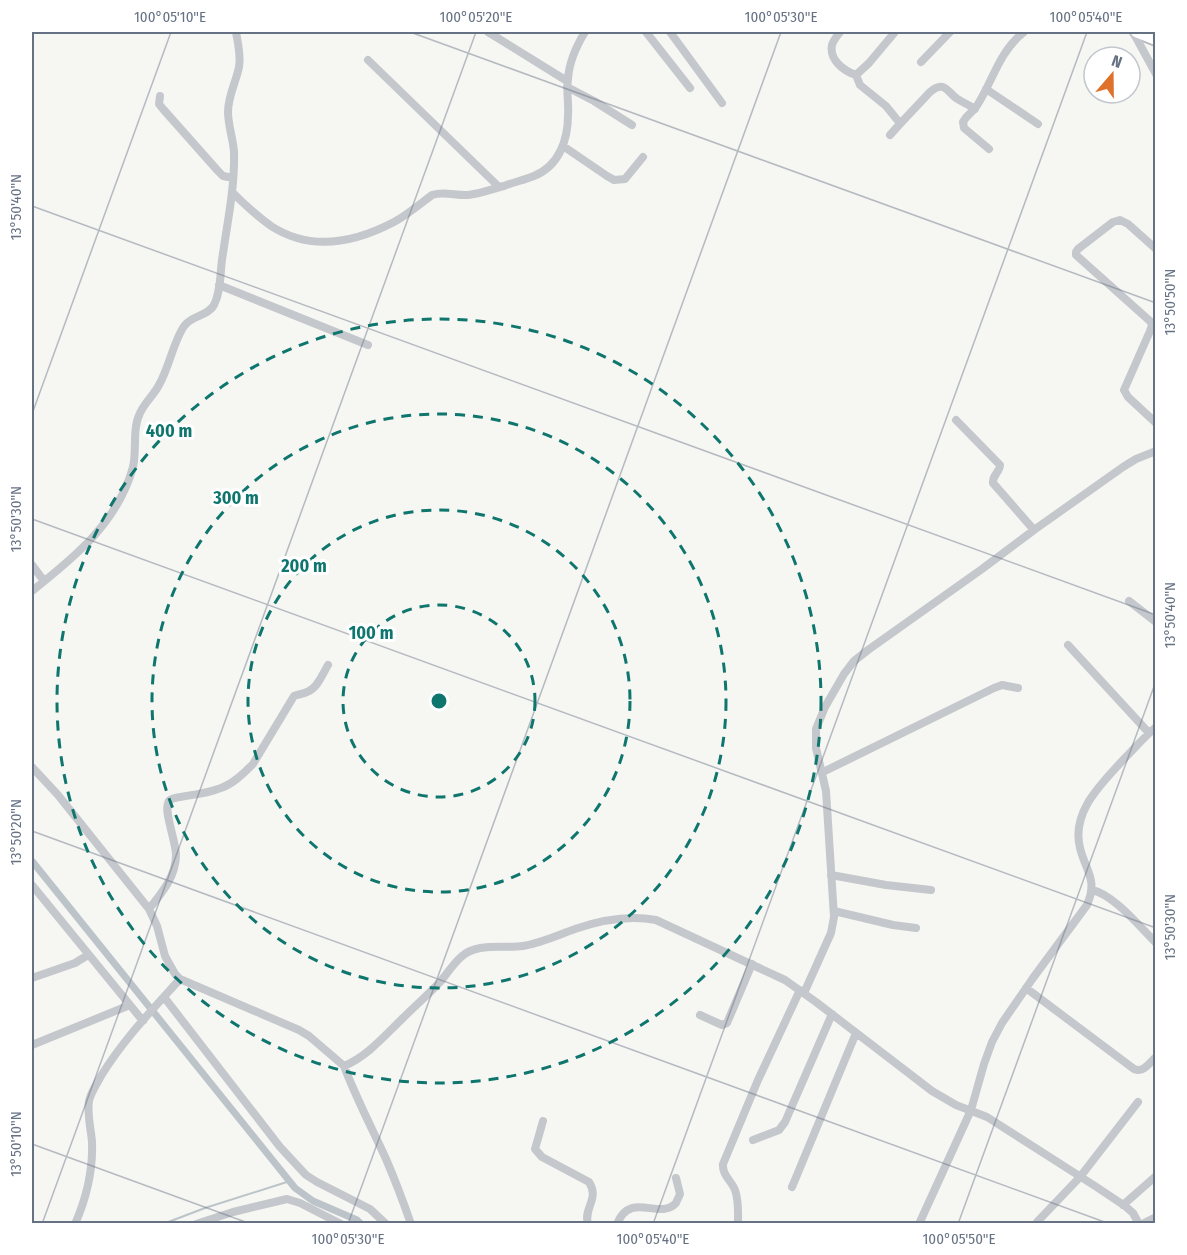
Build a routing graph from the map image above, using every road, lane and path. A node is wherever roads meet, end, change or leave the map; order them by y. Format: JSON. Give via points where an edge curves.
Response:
{"nodes":[{"id":1,"x":236,"y":32,"type":"edge"},
{"id":2,"x":488,"y":32,"type":"edge"},
{"id":3,"x":585,"y":32,"type":"edge"},
{"id":4,"x":646,"y":32,"type":"edge"},
{"id":5,"x":670,"y":32,"type":"edge"},
{"id":6,"x":840,"y":32,"type":"edge"},
{"id":7,"x":895,"y":32,"type":"edge"},
{"id":8,"x":950,"y":32,"type":"edge"},
{"id":9,"x":1024,"y":32,"type":"edge"},
{"id":10,"x":1135,"y":32,"type":"edge"},
{"id":11,"x":1155,"y":40,"type":"edge"},
{"id":12,"x":368,"y":60,"type":"dead end"},
{"id":13,"x":921,"y":62,"type":"dead end"},
{"id":14,"x":1155,"y":74,"type":"edge"},
{"id":15,"x":856,"y":75,"type":"junction"},
{"id":16,"x":567,"y":84,"type":"junction"},
{"id":17,"x":690,"y":88,"type":"dead end"},
{"id":18,"x":986,"y":89,"type":"junction"},
{"id":19,"x":160,"y":96,"type":"dead end"},
{"id":20,"x":722,"y":103,"type":"dead end"},
{"id":21,"x":975,"y":109,"type":"junction"},
{"id":22,"x":1038,"y":124,"type":"dead end"},
{"id":23,"x":632,"y":125,"type":"dead end"},
{"id":24,"x":899,"y":125,"type":"junction"},
{"id":25,"x":890,"y":135,"type":"dead end"},
{"id":26,"x":563,"y":146,"type":"junction"},
{"id":27,"x":988,"y":149,"type":"dead end"},
{"id":28,"x":643,"y":158,"type":"dead end"},
{"id":29,"x":233,"y":178,"type":"junction"},
{"id":30,"x":499,"y":187,"type":"junction"},
{"id":31,"x":232,"y":192,"type":"junction"},
{"id":32,"x":1155,"y":249,"type":"edge"},
{"id":33,"x":219,"y":285,"type":"junction"},
{"id":34,"x":368,"y":345,"type":"dead end"},
{"id":35,"x":956,"y":420,"type":"dead end"},
{"id":36,"x":1155,"y":423,"type":"edge"},
{"id":37,"x":1155,"y":452,"type":"edge"},
{"id":38,"x":1034,"y":530,"type":"junction"},
{"id":39,"x":32,"y":565,"type":"edge"},
{"id":40,"x":44,"y":581,"type":"junction"},
{"id":41,"x":32,"y":591,"type":"edge"},
{"id":42,"x":1130,"y":601,"type":"dead end"},
{"id":43,"x":1155,"y":622,"type":"edge"},
{"id":44,"x":1068,"y":645,"type":"dead end"},
{"id":45,"x":328,"y":665,"type":"dead end"},
{"id":46,"x":1018,"y":688,"type":"dead end"},
{"id":47,"x":1152,"y":730,"type":"edge"},
{"id":48,"x":32,"y":767,"type":"edge"},
{"id":49,"x":823,"y":772,"type":"junction"},
{"id":50,"x":831,"y":875,"type":"junction"},
{"id":51,"x":33,"y":890,"type":"edge"},
{"id":52,"x":932,"y":890,"type":"dead end"},
{"id":53,"x":1092,"y":890,"type":"junction"},
{"id":54,"x":149,"y":909,"type":"junction"},
{"id":55,"x":834,"y":910,"type":"junction"},
{"id":56,"x":916,"y":928,"type":"dead end"},
{"id":57,"x":1155,"y":942,"type":"edge"},
{"id":58,"x":87,"y":955,"type":"junction"},
{"id":59,"x":752,"y":964,"type":"junction"},
{"id":60,"x":32,"y":978,"type":"edge"},
{"id":61,"x":180,"y":979,"type":"junction"},
{"id":62,"x":1026,"y":988,"type":"junction"},
{"id":63,"x":802,"y":991,"type":"junction"},
{"id":64,"x":162,"y":1000,"type":"junction"},
{"id":65,"x":130,"y":1005,"type":"junction"},
{"id":66,"x":832,"y":1014,"type":"junction"},
{"id":67,"x":700,"y":1015,"type":"dead end"},
{"id":68,"x":145,"y":1018,"type":"junction"},
{"id":69,"x":856,"y":1033,"type":"junction"},
{"id":70,"x":32,"y":1045,"type":"edge"},
{"id":71,"x":1155,"y":1057,"type":"edge"},
{"id":72,"x":344,"y":1066,"type":"junction"},
{"id":73,"x":1137,"y":1102,"type":"dead end"},
{"id":74,"x":971,"y":1110,"type":"junction"},
{"id":75,"x":543,"y":1121,"type":"dead end"},
{"id":76,"x":753,"y":1140,"type":"dead end"},
{"id":77,"x":1155,"y":1176,"type":"edge"},
{"id":78,"x":1080,"y":1177,"type":"junction"},
{"id":79,"x":676,"y":1178,"type":"dead end"},
{"id":80,"x":792,"y":1187,"type":"dead end"},
{"id":81,"x":1123,"y":1205,"type":"junction"},
{"id":82,"x":1155,"y":1216,"type":"edge"},
{"id":83,"x":1037,"y":1222,"type":"edge"},
{"id":84,"x":75,"y":1224,"type":"edge"},
{"id":85,"x":196,"y":1224,"type":"edge"},
{"id":86,"x":341,"y":1224,"type":"edge"},
{"id":87,"x":386,"y":1224,"type":"edge"},
{"id":88,"x":411,"y":1224,"type":"edge"},
{"id":89,"x":588,"y":1224,"type":"edge"},
{"id":90,"x":617,"y":1224,"type":"edge"},
{"id":91,"x":738,"y":1224,"type":"edge"},
{"id":92,"x":919,"y":1224,"type":"edge"},
{"id":93,"x":1141,"y":1224,"type":"edge"}],
"edges":[{"from":1,"to":29,"type":"street","via":[[239,65],[228,110]]},
{"from":2,"to":16,"type":"street"},
{"from":3,"to":16,"type":"street"},
{"from":4,"to":17,"type":"street"},
{"from":5,"to":20,"type":"street"},
{"from":6,"to":15,"type":"street","via":[[832,45],[832,54],[840,67]]},
{"from":7,"to":15,"type":"street"},
{"from":8,"to":13,"type":"street"},
{"from":9,"to":18,"type":"street","via":[[1005,52]]},
{"from":10,"to":11,"type":"main road"},
{"from":10,"to":14,"type":"street"},
{"from":12,"to":30,"type":"street"},
{"from":15,"to":24,"type":"street","via":[[860,85],[886,106]]},
{"from":16,"to":23,"type":"street"},
{"from":16,"to":26,"type":"street","via":[[568,125]]},
{"from":18,"to":21,"type":"street"},
{"from":18,"to":22,"type":"street"},
{"from":19,"to":29,"type":"street","via":[[160,107],[199,151],[223,176]]},
{"from":21,"to":24,"type":"street","via":[[939,87]]},
{"from":21,"to":27,"type":"street","via":[[963,125]]},
{"from":24,"to":25,"type":"street"},
{"from":26,"to":28,"type":"street","via":[[620,181]]},
{"from":26,"to":30,"type":"street","via":[[544,171]]},
{"from":29,"to":31,"type":"street"},
{"from":30,"to":31,"type":"street","via":[[469,195],[437,193],[367,234],[326,243],[282,232]]},
{"from":31,"to":33,"type":"street"},
{"from":32,"to":36,"type":"street","via":[[1120,220],[1076,252],[1151,322],[1124,390]]},
{"from":33,"to":34,"type":"street"},
{"from":33,"to":40,"type":"street","via":[[211,310],[191,319],[183,329],[159,386],[138,415],[134,461],[105,524]]},
{"from":35,"to":38,"type":"street","via":[[1000,465],[993,483]]},
{"from":37,"to":38,"type":"street","via":[[1136,459]]},
{"from":38,"to":49,"type":"street","via":[[854,661],[836,686],[816,729],[816,748]]},
{"from":39,"to":40,"type":"street"},
{"from":40,"to":41,"type":"street"},
{"from":42,"to":43,"type":"street"},
{"from":44,"to":47,"type":"street"},
{"from":45,"to":54,"type":"street","via":[[314,687],[294,696],[244,773],[218,790],[175,798],[168,803],[176,856],[168,883]]},
{"from":46,"to":49,"type":"street","via":[[994,688]]},
{"from":47,"to":53,"type":"street","via":[[1096,790],[1083,813],[1078,836]]},
{"from":48,"to":54,"type":"street"},
{"from":49,"to":50,"type":"street"},
{"from":50,"to":52,"type":"street"},
{"from":50,"to":55,"type":"street"},
{"from":51,"to":58,"type":"street"},
{"from":53,"to":57,"type":"street","via":[[1109,897]]},
{"from":53,"to":62,"type":"street","via":[[1087,905]]},
{"from":54,"to":61,"type":"street","via":[[165,956]]},
{"from":55,"to":56,"type":"street"},
{"from":55,"to":63,"type":"street","via":[[833,927]]},
{"from":58,"to":60,"type":"street"},
{"from":58,"to":65,"type":"street"},
{"from":59,"to":63,"type":"street"},
{"from":59,"to":67,"type":"street","via":[[727,1023],[722,1025]]},
{"from":59,"to":72,"type":"street","via":[[656,920],[633,917],[577,928],[523,946],[471,950],[368,1051]]},
{"from":61,"to":64,"type":"street"},
{"from":61,"to":72,"type":"street","via":[[299,1030]]},
{"from":62,"to":71,"type":"street","via":[[1134,1069],[1143,1069]]},
{"from":62,"to":74,"type":"street","via":[[992,1042]]},
{"from":63,"to":66,"type":"street"},
{"from":63,"to":91,"type":"street","via":[[758,1080],[723,1164],[723,1173],[735,1190]]},
{"from":64,"to":68,"type":"street"},
{"from":64,"to":87,"type":"street","via":[[297,1168],[370,1209]]},
{"from":65,"to":68,"type":"street"},
{"from":65,"to":70,"type":"street"},
{"from":66,"to":69,"type":"street"},
{"from":66,"to":76,"type":"street","via":[[785,1122],[779,1130]]},
{"from":68,"to":84,"type":"street","via":[[89,1098],[92,1160]]},
{"from":69,"to":74,"type":"street","via":[[932,1090]]},
{"from":69,"to":80,"type":"street"},
{"from":72,"to":88,"type":"street"},
{"from":73,"to":78,"type":"street"},
{"from":74,"to":78,"type":"street"},
{"from":74,"to":92,"type":"street"},
{"from":75,"to":89,"type":"street","via":[[534,1149],[592,1186]]},
{"from":77,"to":81,"type":"street"},
{"from":78,"to":81,"type":"street"},
{"from":78,"to":83,"type":"street"},
{"from":79,"to":90,"type":"street","via":[[680,1194],[676,1203],[662,1209],[634,1206],[625,1211]]},
{"from":81,"to":93,"type":"street"},
{"from":82,"to":93,"type":"street"},
{"from":85,"to":86,"type":"street","via":[[284,1199]]}]}
